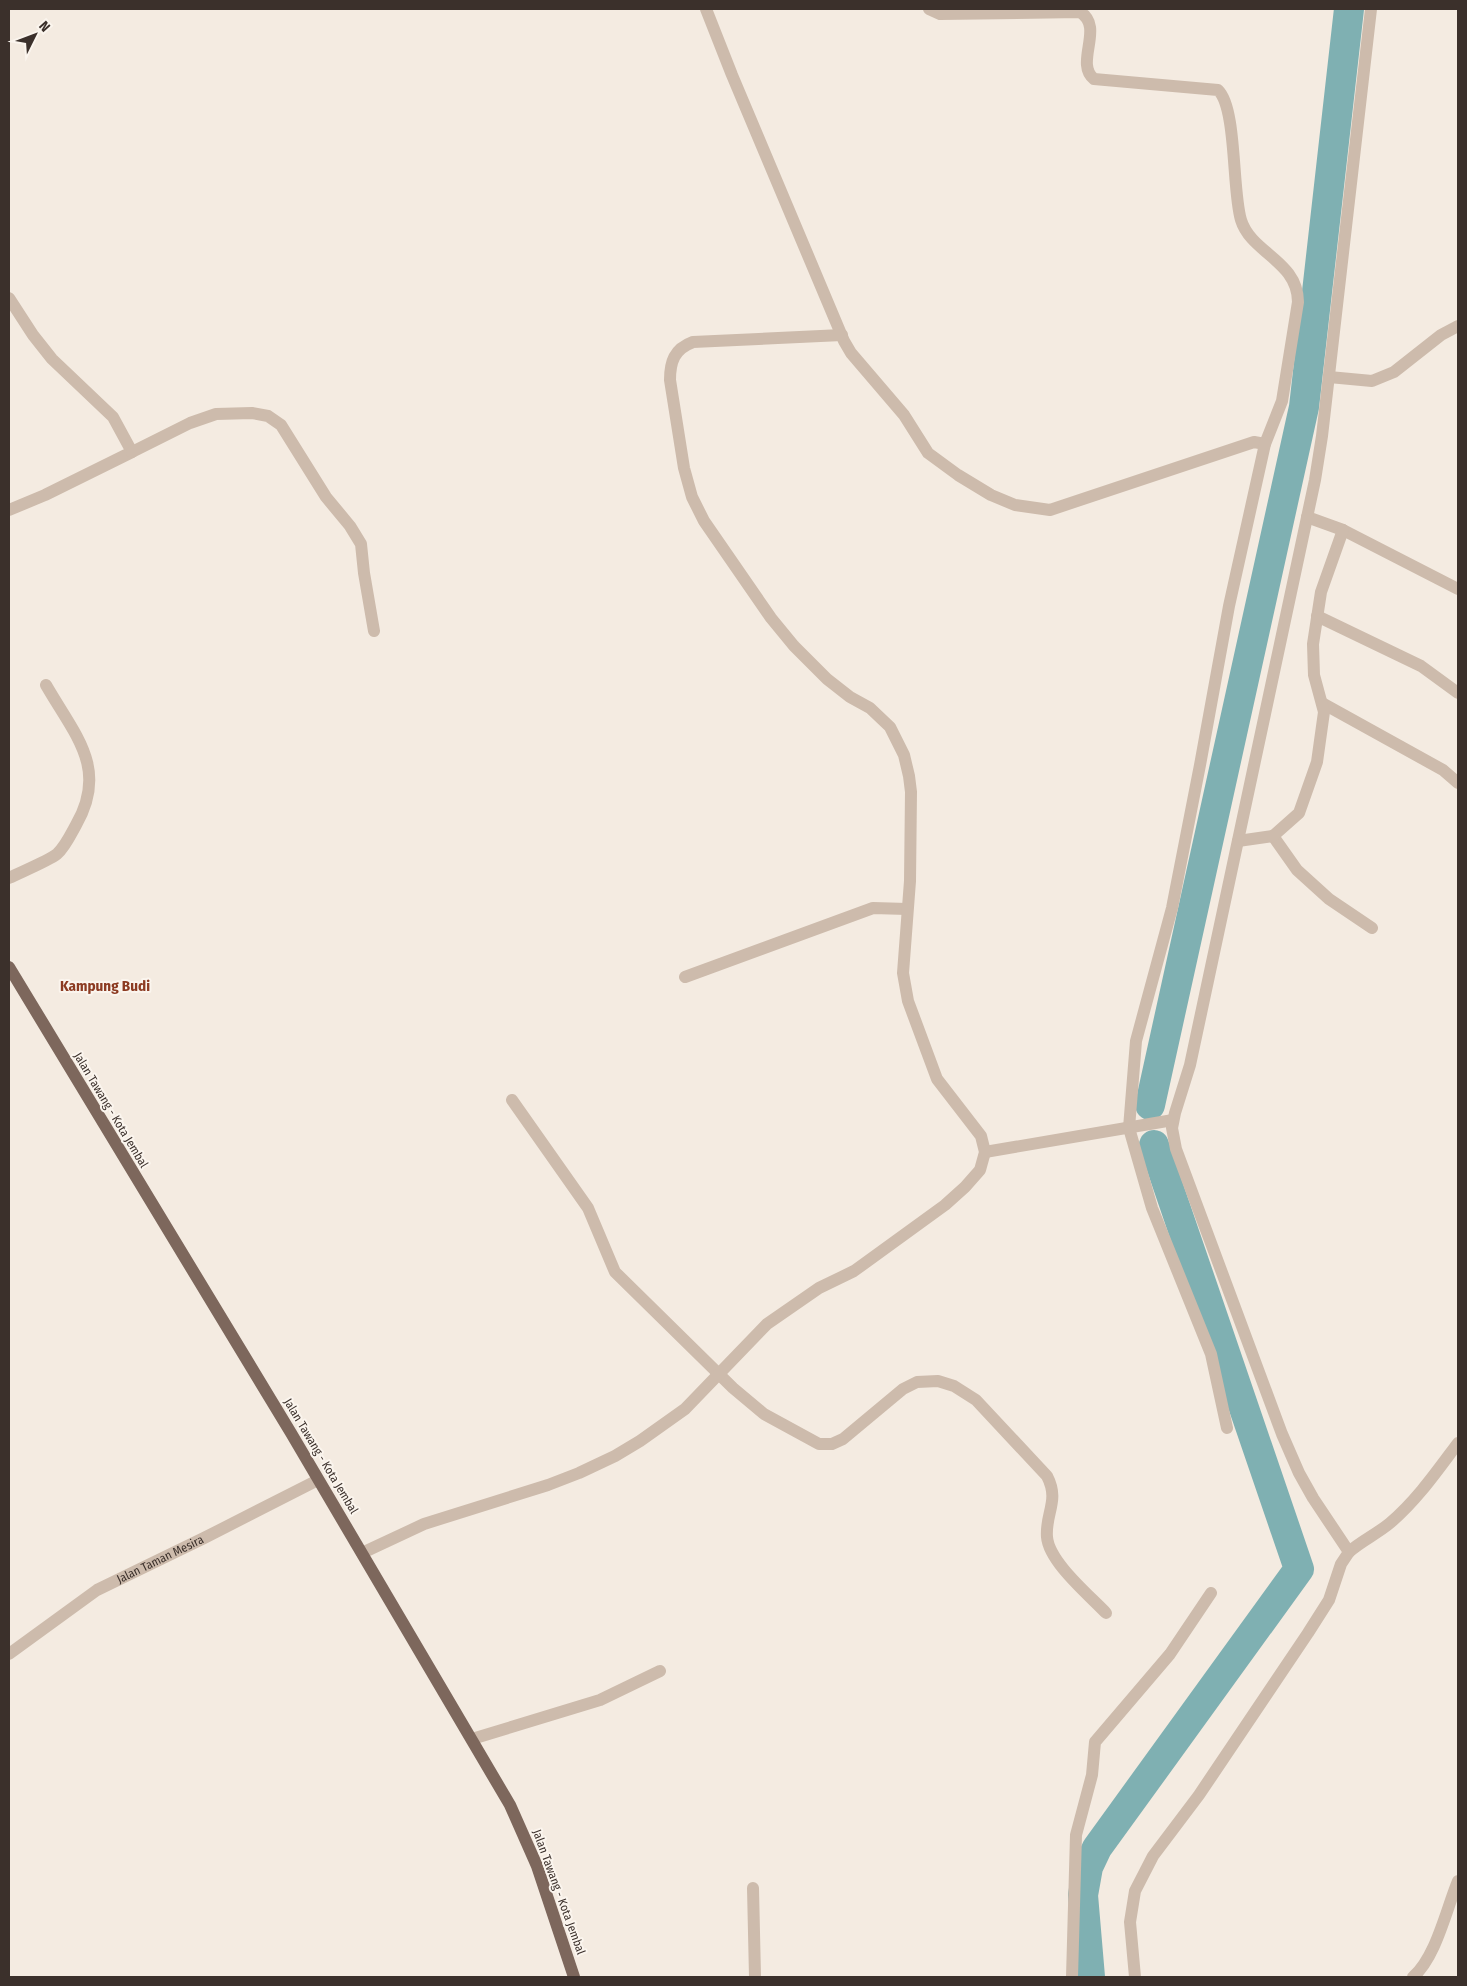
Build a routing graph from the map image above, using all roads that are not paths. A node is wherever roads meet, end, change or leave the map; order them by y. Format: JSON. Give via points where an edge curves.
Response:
{"nodes":[{"id":1,"x":706,"y":9,"type":"edge"},
{"id":2,"x":929,"y":9,"type":"edge"},
{"id":3,"x":1371,"y":9,"type":"edge"},
{"id":4,"x":9,"y":298,"type":"edge"},
{"id":5,"x":1458,"y":326,"type":"edge"},
{"id":6,"x":842,"y":335,"type":"junction"},
{"id":7,"x":1329,"y":377,"type":"junction"},
{"id":8,"x":1265,"y":444,"type":"junction"},
{"id":9,"x":132,"y":452,"type":"junction"},
{"id":10,"x":9,"y":510,"type":"edge"},
{"id":11,"x":1307,"y":517,"type":"junction"},
{"id":12,"x":1343,"y":530,"type":"junction"},
{"id":13,"x":1458,"y":589,"type":"edge"},
{"id":14,"x":1317,"y":616,"type":"junction"},
{"id":15,"x":374,"y":631,"type":"dead end"},
{"id":16,"x":46,"y":685,"type":"dead end"},
{"id":17,"x":1458,"y":693,"type":"edge"},
{"id":18,"x":1322,"y":703,"type":"junction"},
{"id":19,"x":1458,"y":783,"type":"edge"},
{"id":20,"x":1274,"y":836,"type":"junction"},
{"id":21,"x":1238,"y":841,"type":"junction"},
{"id":22,"x":9,"y":878,"type":"edge"},
{"id":23,"x":907,"y":908,"type":"junction"},
{"id":24,"x":1372,"y":928,"type":"dead end"},
{"id":25,"x":9,"y":967,"type":"edge"},
{"id":26,"x":685,"y":977,"type":"dead end"},
{"id":27,"x":512,"y":1100,"type":"dead end"},
{"id":28,"x":1173,"y":1120,"type":"junction"},
{"id":29,"x":1129,"y":1128,"type":"junction"},
{"id":30,"x":985,"y":1152,"type":"junction"},
{"id":31,"x":720,"y":1374,"type":"junction"},
{"id":32,"x":1227,"y":1428,"type":"dead end"},
{"id":33,"x":1458,"y":1443,"type":"edge"},
{"id":34,"x":318,"y":1480,"type":"junction"},
{"id":35,"x":1349,"y":1552,"type":"junction"},
{"id":36,"x":362,"y":1553,"type":"junction"},
{"id":37,"x":1211,"y":1593,"type":"dead end"},
{"id":38,"x":1106,"y":1613,"type":"dead end"},
{"id":39,"x":9,"y":1654,"type":"edge"},
{"id":40,"x":660,"y":1671,"type":"dead end"},
{"id":41,"x":472,"y":1739,"type":"junction"},
{"id":42,"x":1458,"y":1881,"type":"edge"},
{"id":43,"x":753,"y":1888,"type":"dead end"},
{"id":44,"x":574,"y":1977,"type":"edge"},
{"id":45,"x":755,"y":1977,"type":"edge"},
{"id":46,"x":1072,"y":1977,"type":"edge"},
{"id":47,"x":1135,"y":1977,"type":"edge"},
{"id":48,"x":1413,"y":1977,"type":"edge"}],
"edges":[{"from":1,"to":6,"type":"street"},
{"from":2,"to":8,"type":"street","via":[[940,14],[1080,12],[1086,15],[1090,26],[1087,67],[1094,79],[1213,89],[1222,94],[1229,117],[1241,220],[1250,236],[1290,274],[1298,292],[1282,400]]},
{"from":3,"to":7,"type":"street"},
{"from":4,"to":9,"type":"street","via":[[52,359],[113,417]]},
{"from":5,"to":7,"type":"street","via":[[1441,335],[1394,372],[1372,381]]},
{"from":6,"to":8,"type":"street","via":[[852,354],[904,415],[928,453],[991,495],[1015,505],[1050,510],[1254,442]]},
{"from":6,"to":23,"type":"street","via":[[692,342],[674,355],[670,380],[684,468],[692,497],[704,521],[794,646],[827,679],[870,708],[890,727],[904,755],[911,792]]},
{"from":7,"to":11,"type":"street","via":[[1319,457]]},
{"from":8,"to":29,"type":"street","via":[[1229,606],[1172,908],[1136,1041]]},
{"from":9,"to":10,"type":"street"},
{"from":9,"to":15,"type":"street","via":[[190,423],[216,414],[252,413],[268,416],[281,425],[326,497],[361,544]]},
{"from":11,"to":12,"type":"street"},
{"from":11,"to":21,"type":"street"},
{"from":12,"to":13,"type":"street"},
{"from":12,"to":14,"type":"street","via":[[1321,592]]},
{"from":14,"to":17,"type":"street","via":[[1421,666]]},
{"from":14,"to":18,"type":"street","via":[[1313,644],[1314,675]]},
{"from":16,"to":22,"type":"street","via":[[88,759],[90,790],[84,812],[57,854]]},
{"from":18,"to":19,"type":"street","via":[[1443,770]]},
{"from":18,"to":20,"type":"street","via":[[1324,712],[1317,762],[1299,813]]},
{"from":20,"to":21,"type":"street"},
{"from":20,"to":24,"type":"street","via":[[1297,870],[1329,899]]},
{"from":21,"to":28,"type":"street","via":[[1190,1065]]},
{"from":23,"to":26,"type":"street","via":[[873,908]]},
{"from":23,"to":30,"type":"street","via":[[903,973],[908,1001],[937,1079],[981,1136]]},
{"from":25,"to":34,"type":"main road","name":"Jalan Tawang - Kota Jembal"},
{"from":27,"to":31,"type":"street","via":[[588,1208],[615,1272]]},
{"from":28,"to":29,"type":"street"},
{"from":28,"to":35,"type":"street","via":[[1176,1148],[1282,1434],[1313,1498]]},
{"from":29,"to":30,"type":"street"},
{"from":29,"to":32,"type":"street","via":[[1152,1208],[1211,1354]]},
{"from":30,"to":31,"type":"street","via":[[980,1170],[945,1205],[854,1271],[819,1288],[767,1324]]},
{"from":31,"to":36,"type":"street","via":[[685,1409],[615,1456],[548,1485],[424,1524]]},
{"from":31,"to":38,"type":"street","via":[[764,1414],[819,1444],[832,1444],[843,1439],[917,1382],[938,1381],[954,1386],[976,1400],[1047,1476],[1053,1487],[1047,1538],[1052,1551],[1060,1565]]},
{"from":33,"to":35,"type":"street","via":[[1406,1507],[1390,1523]]},
{"from":34,"to":36,"type":"main road","name":"Jalan Tawang - Kota Jembal"},
{"from":34,"to":39,"type":"street","name":"Jalan Taman Mesira","via":[[97,1590]]},
{"from":35,"to":47,"type":"street","via":[[1341,1564],[1329,1600],[1199,1795],[1153,1856],[1135,1891],[1130,1922]]},
{"from":36,"to":41,"type":"main road","name":"Jalan Tawang - Kota Jembal"},
{"from":37,"to":46,"type":"street","via":[[1170,1654],[1095,1742],[1092,1775],[1076,1835]]},
{"from":40,"to":41,"type":"street","via":[[600,1700]]},
{"from":41,"to":44,"type":"main road","name":"Jalan Tawang - Kota Jembal","via":[[523,1832]]},
{"from":42,"to":48,"type":"street","via":[[1430,1957]]},
{"from":43,"to":45,"type":"street"}]}
